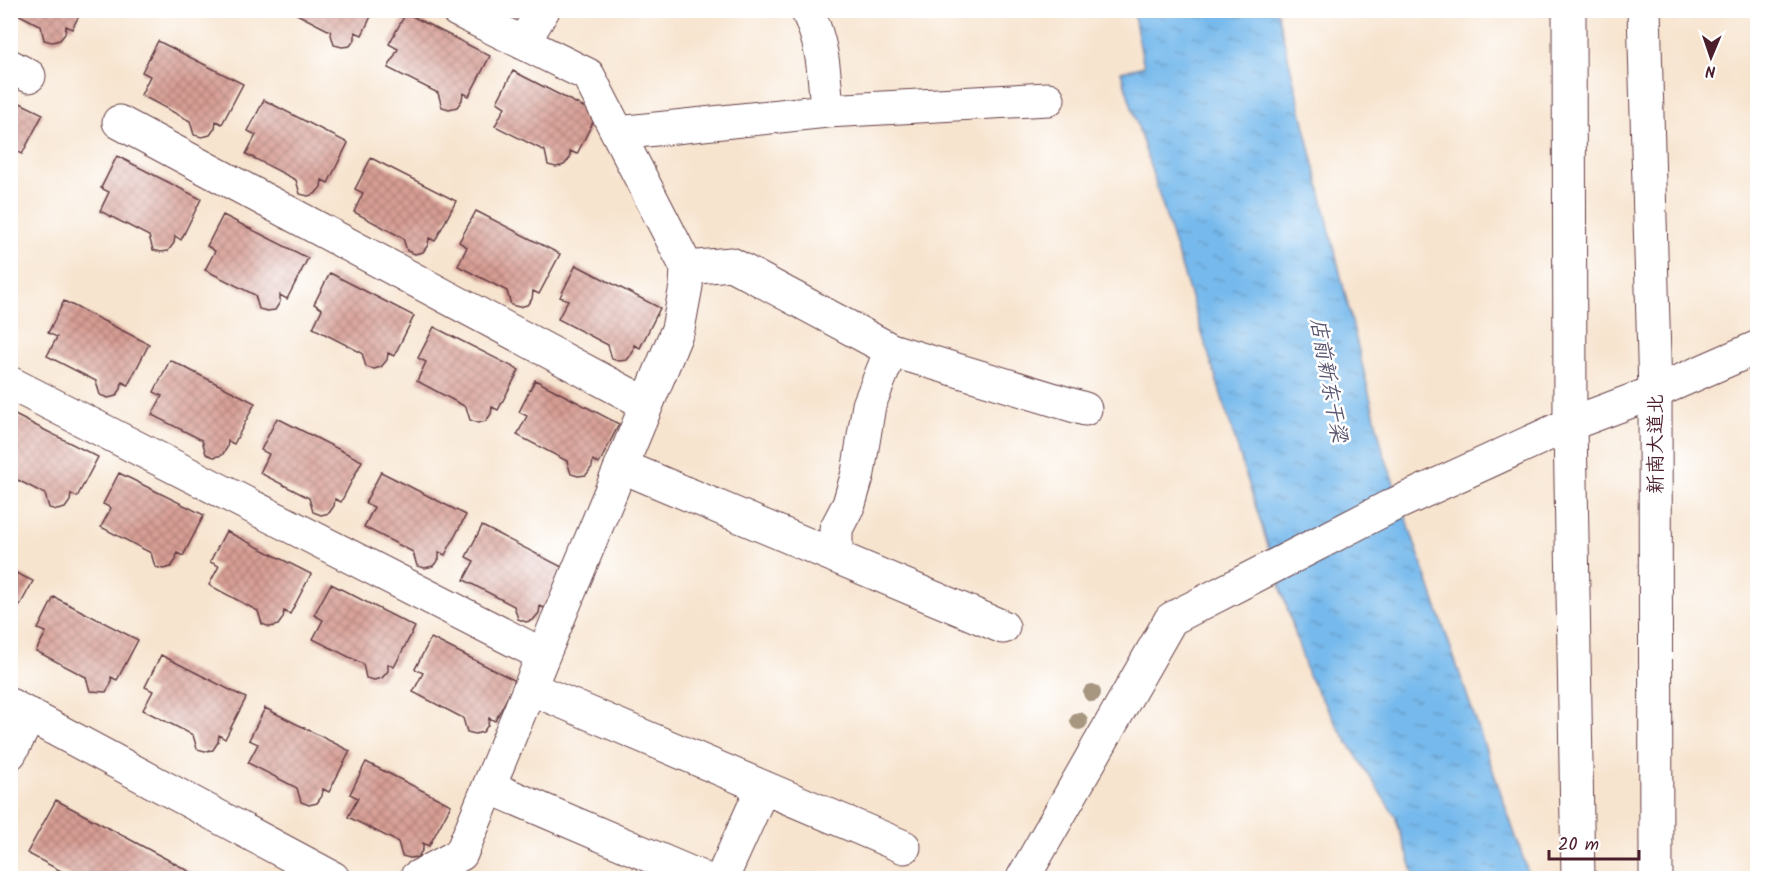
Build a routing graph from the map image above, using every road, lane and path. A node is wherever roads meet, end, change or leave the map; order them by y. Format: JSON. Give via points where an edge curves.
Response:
{"nodes":[{"id":1,"x":456,"y":10,"type":"edge"},
{"id":2,"x":543,"y":10,"type":"edge"},
{"id":3,"x":807,"y":10,"type":"edge"},
{"id":4,"x":1569,"y":10,"type":"edge"},
{"id":5,"x":1644,"y":10,"type":"edge"},
{"id":6,"x":523,"y":43,"type":"junction"},
{"id":7,"x":1048,"y":99,"type":"dead end"},
{"id":8,"x":827,"y":111,"type":"junction"},
{"id":9,"x":119,"y":122,"type":"dead end"},
{"id":10,"x":618,"y":134,"type":"junction"},
{"id":11,"x":687,"y":268,"type":"junction"},
{"id":12,"x":1758,"y":347,"type":"edge"},
{"id":13,"x":891,"y":350,"type":"junction"},
{"id":14,"x":10,"y":384,"type":"edge"},
{"id":15,"x":1655,"y":392,"type":"junction"},
{"id":16,"x":647,"y":404,"type":"junction"},
{"id":17,"x":1085,"y":409,"type":"dead end"},
{"id":18,"x":1570,"y":424,"type":"junction"},
{"id":19,"x":621,"y":466,"type":"junction"},
{"id":20,"x":836,"y":557,"type":"junction"},
{"id":21,"x":1003,"y":627,"type":"dead end"},
{"id":22,"x":543,"y":655,"type":"junction"},
{"id":23,"x":530,"y":688,"type":"junction"},
{"id":24,"x":20,"y":710,"type":"edge"},
{"id":25,"x":10,"y":753,"type":"edge"},
{"id":26,"x":489,"y":787,"type":"junction"},
{"id":27,"x":763,"y":787,"type":"junction"},
{"id":28,"x":904,"y":847,"type":"dead end"},
{"id":29,"x":296,"y":870,"type":"edge"},
{"id":30,"x":333,"y":879,"type":"edge"},
{"id":31,"x":416,"y":879,"type":"edge"},
{"id":32,"x":702,"y":879,"type":"edge"},
{"id":33,"x":722,"y":879,"type":"edge"},
{"id":34,"x":1023,"y":879,"type":"edge"},
{"id":35,"x":1578,"y":879,"type":"edge"},
{"id":36,"x":1656,"y":879,"type":"edge"}],
"edges":[{"from":1,"to":6,"type":"main road"},
{"from":2,"to":6,"type":"main road"},
{"from":3,"to":8,"type":"main road","via":[[823,56]]},
{"from":4,"to":18,"type":"main road"},
{"from":5,"to":15,"type":"main road","name":"新南大道北"},
{"from":6,"to":10,"type":"main road","via":[[588,75]]},
{"from":7,"to":8,"type":"main road"},
{"from":8,"to":10,"type":"main road"},
{"from":9,"to":16,"type":"main road"},
{"from":10,"to":11,"type":"main road"},
{"from":11,"to":13,"type":"main road","via":[[731,264]]},
{"from":11,"to":16,"type":"main road","via":[[678,329]]},
{"from":12,"to":15,"type":"main road"},
{"from":13,"to":17,"type":"main road"},
{"from":13,"to":20,"type":"main road","via":[[869,405],[849,504],[836,529]]},
{"from":14,"to":22,"type":"main road"},
{"from":15,"to":18,"type":"main road"},
{"from":15,"to":36,"type":"main road","name":"新南大道北"},
{"from":16,"to":19,"type":"main road"},
{"from":18,"to":34,"type":"main road","via":[[1389,507],[1172,619]]},
{"from":18,"to":35,"type":"main road"},
{"from":19,"to":20,"type":"main road"},
{"from":19,"to":22,"type":"main road"},
{"from":20,"to":21,"type":"main road"},
{"from":22,"to":23,"type":"main road"},
{"from":23,"to":26,"type":"main road"},
{"from":23,"to":27,"type":"main road"},
{"from":24,"to":25,"type":"main road"},
{"from":24,"to":29,"type":"main road"},
{"from":26,"to":31,"type":"main road","via":[[461,854]]},
{"from":26,"to":32,"type":"main road"},
{"from":27,"to":28,"type":"main road"},
{"from":27,"to":33,"type":"main road"},
{"from":29,"to":30,"type":"main road"}]}
